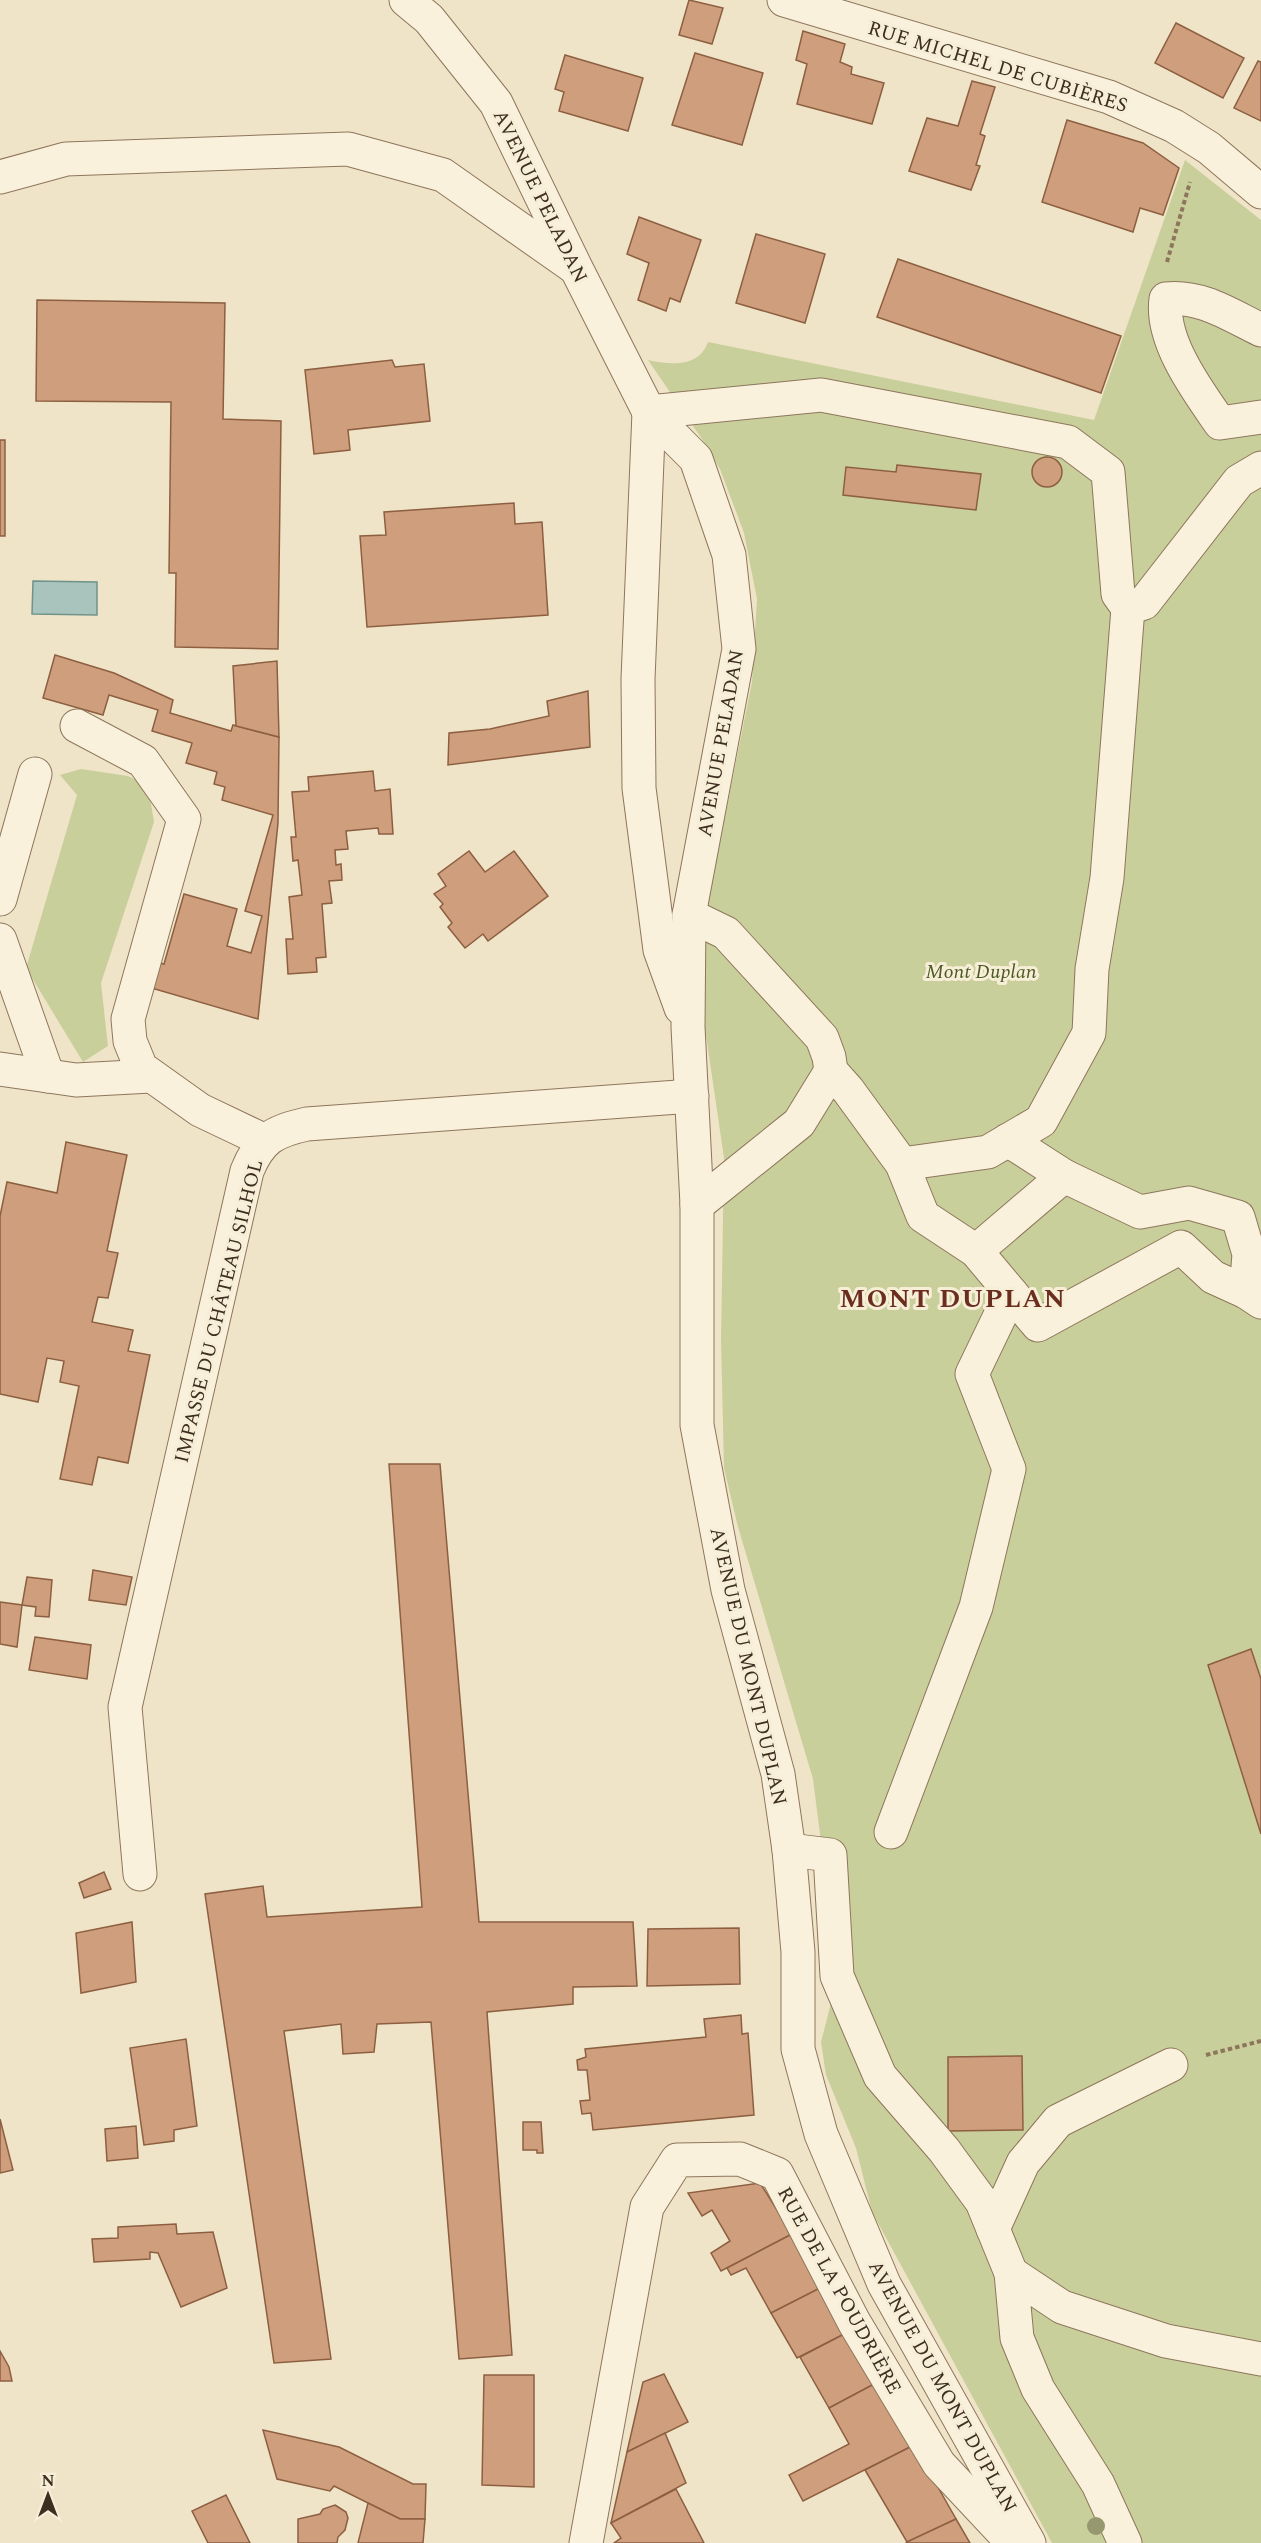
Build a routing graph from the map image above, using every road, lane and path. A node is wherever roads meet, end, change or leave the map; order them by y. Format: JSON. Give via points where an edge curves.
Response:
{"nodes":[{"id":1,"x":406,"y":0,"type":"edge"},
{"id":2,"x":784,"y":0,"type":"edge"},
{"id":3,"x":1209,"y":148,"type":"junction"},
{"id":4,"x":0,"y":177,"type":"edge"},
{"id":5,"x":1261,"y":192,"type":"edge"},
{"id":6,"x":576,"y":268,"type":"junction"},
{"id":7,"x":1166,"y":299,"type":"junction"},
{"id":8,"x":1261,"y":330,"type":"edge"},
{"id":9,"x":649,"y":412,"type":"junction"},
{"id":10,"x":1261,"y":417,"type":"edge"},
{"id":11,"x":1261,"y":468,"type":"edge"},
{"id":12,"x":1128,"y":608,"type":"junction"},
{"id":13,"x":77,"y":726,"type":"dead end"},
{"id":14,"x":34,"y":774,"type":"dead end"},
{"id":15,"x":0,"y":899,"type":"edge"},
{"id":16,"x":689,"y":915,"type":"junction"},
{"id":17,"x":0,"y":940,"type":"edge"},
{"id":18,"x":688,"y":1027,"type":"junction"},
{"id":19,"x":0,"y":1069,"type":"edge"},
{"id":20,"x":831,"y":1071,"type":"junction"},
{"id":21,"x":48,"y":1076,"type":"junction"},
{"id":22,"x":151,"y":1076,"type":"junction"},
{"id":23,"x":693,"y":1096,"type":"junction"},
{"id":24,"x":1008,"y":1140,"type":"junction"},
{"id":25,"x":266,"y":1141,"type":"junction"},
{"id":26,"x":902,"y":1164,"type":"junction"},
{"id":27,"x":1064,"y":1176,"type":"junction"},
{"id":28,"x":697,"y":1205,"type":"junction"},
{"id":29,"x":976,"y":1251,"type":"junction"},
{"id":30,"x":1011,"y":1293,"type":"junction"},
{"id":31,"x":1253,"y":1297,"type":"edge"},
{"id":32,"x":891,"y":1832,"type":"dead end"},
{"id":33,"x":789,"y":1850,"type":"junction"},
{"id":34,"x":140,"y":1874,"type":"dead end"},
{"id":35,"x":1261,"y":2041,"type":"edge"},
{"id":36,"x":1170,"y":2065,"type":"joint"},
{"id":37,"x":993,"y":2229,"type":"junction"},
{"id":38,"x":1011,"y":2273,"type":"junction"},
{"id":39,"x":1261,"y":2359,"type":"edge"},
{"id":40,"x":586,"y":2543,"type":"edge"},
{"id":41,"x":1013,"y":2543,"type":"edge"},
{"id":42,"x":1029,"y":2543,"type":"edge"},
{"id":43,"x":1125,"y":2543,"type":"edge"}],
"edges":[{"from":1,"to":6,"type":"street","name":"AVENUE PELADAN","via":[[429,19],[496,103]]},
{"from":2,"to":3,"type":"street","name":"RUE MICHEL DE CUBIÈRES","via":[[1109,97],[1174,126]]},
{"from":3,"to":5,"type":"street","name":"RUE MICHEL DE CUBIÈRES"},
{"from":3,"to":7,"type":"path","via":[[1191,180],[1163,275]]},
{"from":4,"to":6,"type":"street","via":[[66,159],[348,149],[443,176]]},
{"from":6,"to":9,"type":"street","name":"AVENUE PELADAN"},
{"from":7,"to":8,"type":"street","via":[[1200,300]]},
{"from":7,"to":10,"type":"street","via":[[1167,330],[1197,390],[1220,423]]},
{"from":9,"to":12,"type":"street","via":[[821,395],[1068,442],[1108,471],[1118,594]]},
{"from":9,"to":16,"type":"street","name":"AVENUE PELADAN","via":[[696,459],[729,555],[739,649]]},
{"from":9,"to":18,"type":"street","name":"AVENUE PELADAN","via":[[638,679],[639,788],[660,950]]},
{"from":11,"to":12,"type":"street","via":[[1239,481],[1144,603]]},
{"from":12,"to":24,"type":"street","via":[[1107,878],[1092,969],[1089,1033],[1041,1121]]},
{"from":13,"to":22,"type":"street","via":[[143,761],[184,819],[128,1019],[130,1041],[141,1068]]},
{"from":14,"to":15,"type":"street"},
{"from":16,"to":18,"type":"street","name":"AVENUE PELADAN"},
{"from":16,"to":20,"type":"street","via":[[726,933],[822,1038]]},
{"from":17,"to":21,"type":"street"},
{"from":18,"to":23,"type":"street","name":"AVENUE PELADAN"},
{"from":19,"to":21,"type":"street"},
{"from":20,"to":26,"type":"street"},
{"from":20,"to":28,"type":"street","via":[[799,1123]]},
{"from":21,"to":22,"type":"street","via":[[76,1080]]},
{"from":22,"to":25,"type":"street","via":[[200,1110]]},
{"from":23,"to":25,"type":"street","name":"IMPASSE DU CHÂTEAU SILHOL","via":[[342,1122],[286,1128]]},
{"from":23,"to":28,"type":"street","name":"AVENUE DU MONT DUPLAN"},
{"from":24,"to":26,"type":"street","via":[[988,1152]]},
{"from":24,"to":27,"type":"street"},
{"from":25,"to":34,"type":"street","name":"IMPASSE DU CHÂTEAU SILHOL","via":[[255,1152],[247,1171],[125,1707]]},
{"from":26,"to":29,"type":"street","via":[[923,1216]]},
{"from":27,"to":29,"type":"street"},
{"from":27,"to":31,"type":"street","via":[[1140,1212],[1189,1203],[1238,1217],[1249,1254]]},
{"from":28,"to":33,"type":"street","name":"AVENUE DU MONT DUPLAN","via":[[697,1425],[728,1590],[778,1774]]},
{"from":29,"to":30,"type":"street"},
{"from":30,"to":31,"type":"street","via":[[1038,1325],[1181,1247],[1214,1276]]},
{"from":30,"to":32,"type":"street","via":[[972,1374],[1009,1469],[976,1607]]},
{"from":33,"to":37,"type":"street","via":[[830,1855],[837,1976],[880,2076],[950,2158],[982,2202]]},
{"from":33,"to":42,"type":"street","name":"AVENUE DU MONT DUPLAN","via":[[798,1952],[798,2049],[821,2134],[884,2284]]},
{"from":35,"to":36,"type":"path"},
{"from":36,"to":37,"type":"street","via":[[1058,2121],[1023,2163]]},
{"from":37,"to":38,"type":"street"},
{"from":38,"to":39,"type":"street","via":[[1062,2307],[1167,2341]]},
{"from":38,"to":43,"type":"street","via":[[1017,2338],[1038,2390],[1098,2484]]},
{"from":40,"to":41,"type":"street","name":"RUE DE LA POUDRIÈRE","via":[[646,2207],[677,2160],[730,2159],[740,2159],[777,2174],[854,2322],[939,2464]]}]}
